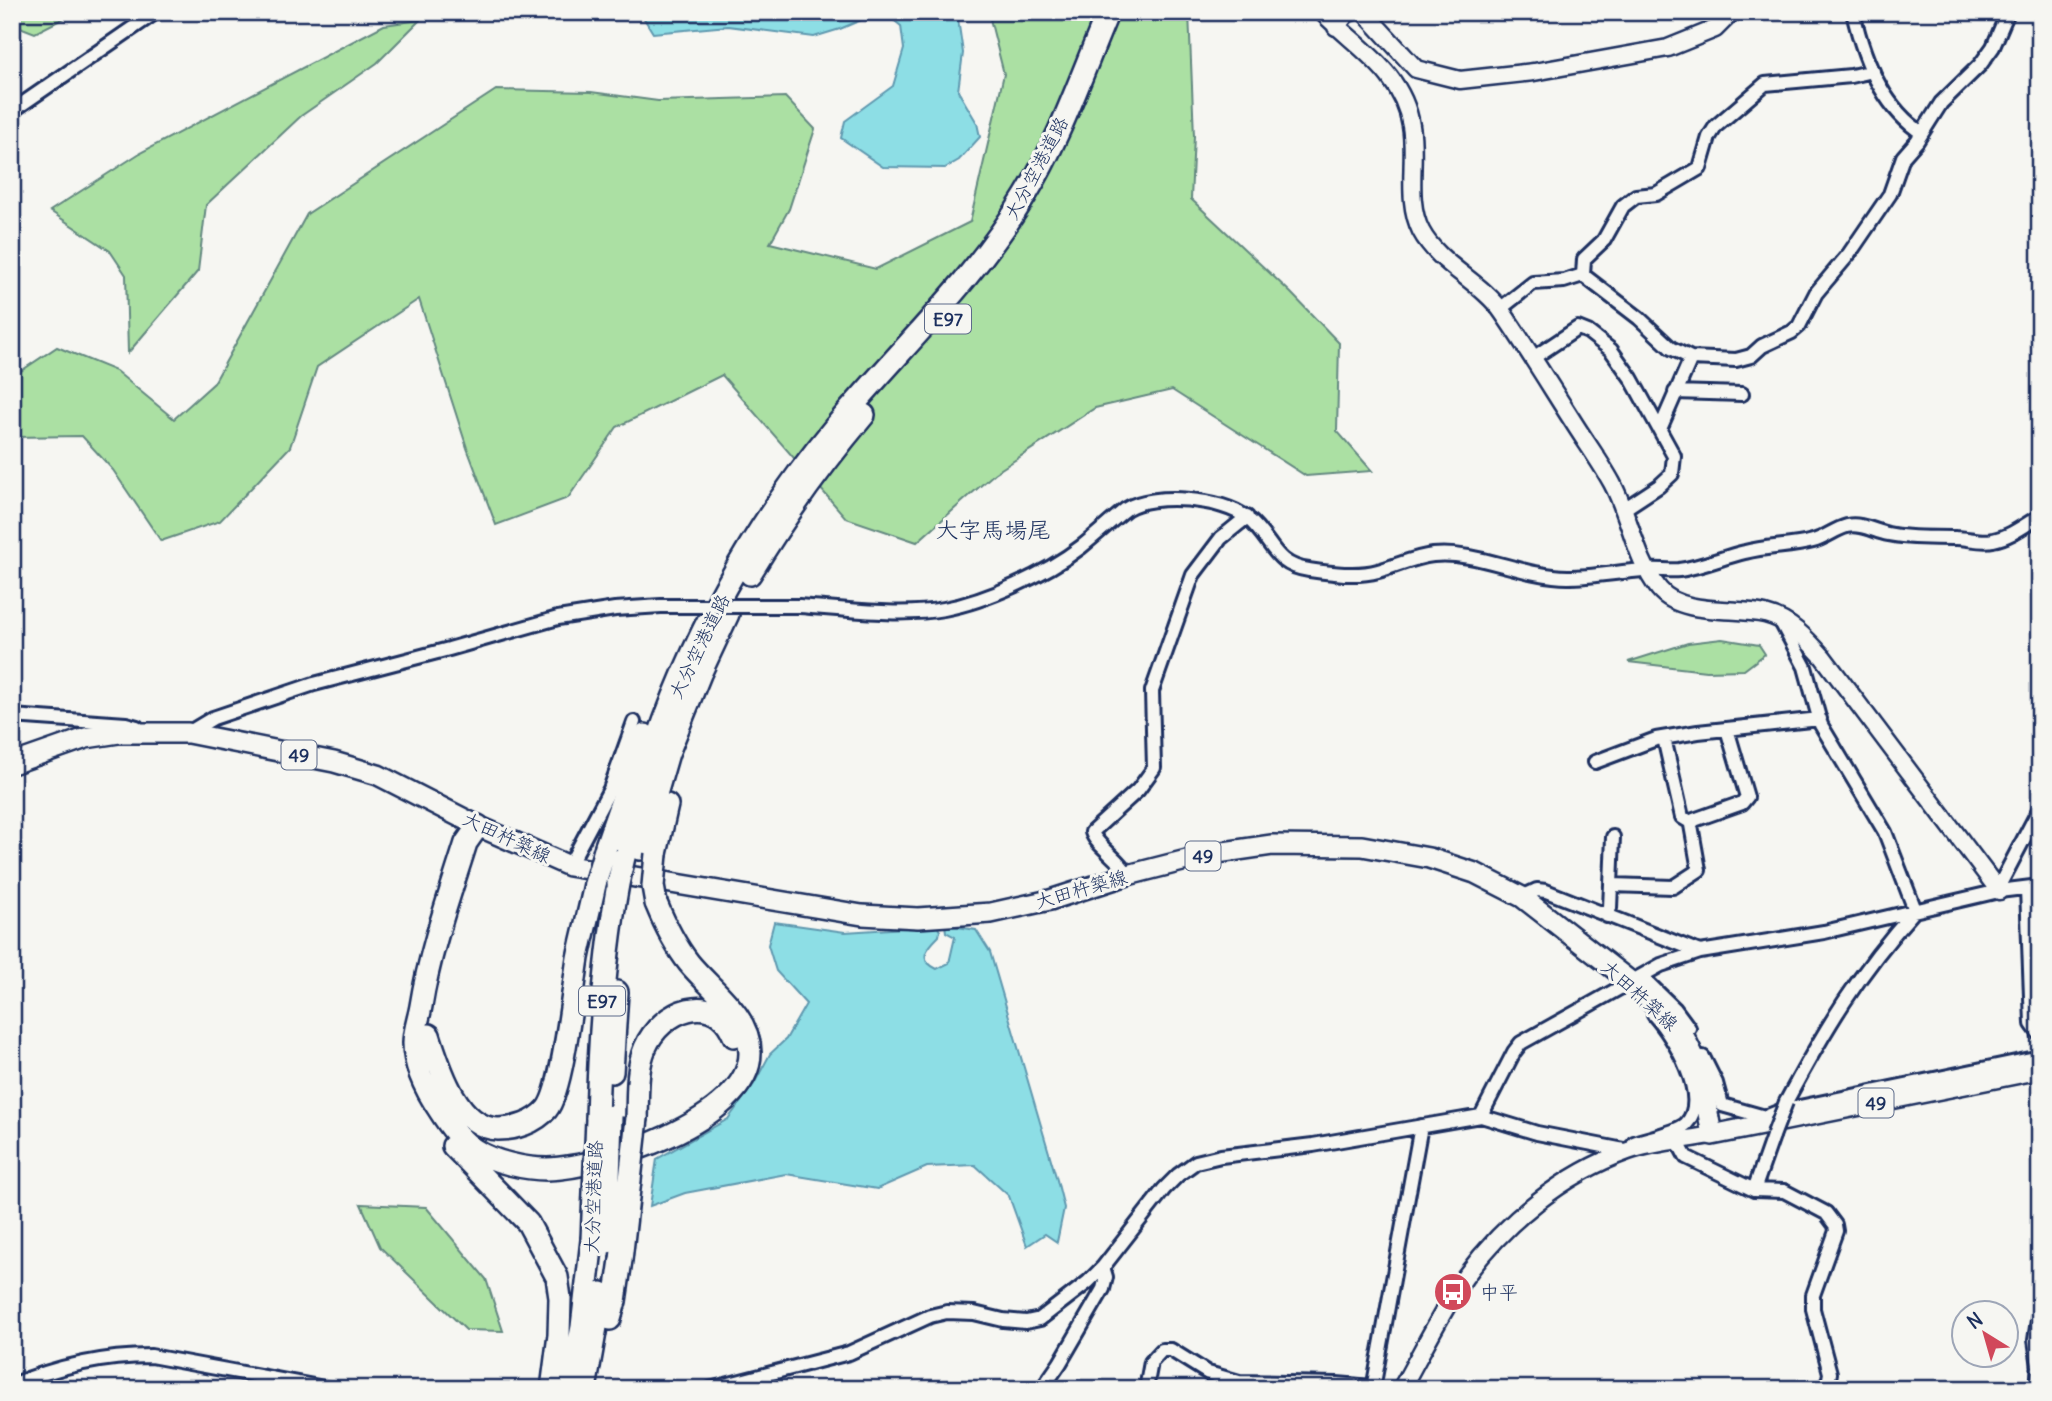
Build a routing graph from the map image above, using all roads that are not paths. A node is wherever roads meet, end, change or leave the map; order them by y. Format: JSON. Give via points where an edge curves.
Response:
{"nodes":[{"id":1,"x":156,"y":12,"type":"edge"},
{"id":2,"x":1109,"y":12,"type":"edge"},
{"id":3,"x":1322,"y":12,"type":"edge"},
{"id":4,"x":1352,"y":12,"type":"edge"},
{"id":5,"x":1364,"y":12,"type":"edge"},
{"id":6,"x":1732,"y":12,"type":"edge"},
{"id":7,"x":1853,"y":12,"type":"edge"},
{"id":8,"x":2008,"y":12,"type":"edge"},
{"id":9,"x":1336,"y":27,"type":"junction"},
{"id":10,"x":1873,"y":71,"type":"junction"},
{"id":11,"x":12,"y":111,"type":"edge"},
{"id":12,"x":1922,"y":133,"type":"junction"},
{"id":13,"x":1583,"y":275,"type":"junction"},
{"id":14,"x":1500,"y":309,"type":"junction"},
{"id":15,"x":1532,"y":358,"type":"junction"},
{"id":16,"x":1691,"y":358,"type":"junction"},
{"id":17,"x":1675,"y":393,"type":"junction"},
{"id":18,"x":1742,"y":394,"type":"dead end"},
{"id":19,"x":1660,"y":429,"type":"junction"},
{"id":20,"x":793,"y":482,"type":"junction"},
{"id":21,"x":1624,"y":509,"type":"junction"},
{"id":22,"x":2040,"y":516,"type":"edge"},
{"id":23,"x":1247,"y":517,"type":"junction"},
{"id":24,"x":1647,"y":570,"type":"junction"},
{"id":25,"x":1780,"y":620,"type":"junction"},
{"id":26,"x":12,"y":716,"type":"edge"},
{"id":27,"x":1820,"y":719,"type":"junction"},
{"id":28,"x":634,"y":722,"type":"dead end"},
{"id":29,"x":1727,"y":729,"type":"junction"},
{"id":30,"x":149,"y":731,"type":"junction"},
{"id":31,"x":188,"y":733,"type":"junction"},
{"id":32,"x":1664,"y":738,"type":"junction"},
{"id":33,"x":1595,"y":762,"type":"dead end"},
{"id":34,"x":12,"y":764,"type":"edge"},
{"id":35,"x":2040,"y":808,"type":"edge"},
{"id":36,"x":1692,"y":823,"type":"junction"},
{"id":37,"x":478,"y":826,"type":"junction"},
{"id":38,"x":1614,"y":836,"type":"dead end"},
{"id":39,"x":639,"y":857,"type":"junction"},
{"id":40,"x":569,"y":866,"type":"junction"},
{"id":41,"x":1128,"y":875,"type":"junction"},
{"id":42,"x":1612,"y":885,"type":"junction"},
{"id":43,"x":2033,"y":887,"type":"edge"},
{"id":44,"x":1998,"y":889,"type":"junction"},
{"id":45,"x":1522,"y":897,"type":"junction"},
{"id":46,"x":1915,"y":910,"type":"junction"},
{"id":47,"x":1606,"y":916,"type":"junction"},
{"id":48,"x":1700,"y":952,"type":"junction"},
{"id":49,"x":1632,"y":982,"type":"junction"},
{"id":50,"x":2040,"y":1035,"type":"edge"},
{"id":51,"x":422,"y":1039,"type":"junction"},
{"id":52,"x":2040,"y":1056,"type":"edge"},
{"id":53,"x":2040,"y":1069,"type":"edge"},
{"id":54,"x":1480,"y":1116,"type":"junction"},
{"id":55,"x":1421,"y":1126,"type":"junction"},
{"id":56,"x":1712,"y":1135,"type":"junction"},
{"id":57,"x":1678,"y":1142,"type":"junction"},
{"id":58,"x":1624,"y":1149,"type":"junction"},
{"id":59,"x":1754,"y":1190,"type":"junction"},
{"id":60,"x":600,"y":1241,"type":"junction"},
{"id":61,"x":1104,"y":1267,"type":"junction"},
{"id":62,"x":2040,"y":1306,"type":"edge"},
{"id":63,"x":12,"y":1385,"type":"edge"},
{"id":64,"x":1373,"y":1388,"type":"edge"},
{"id":65,"x":330,"y":1389,"type":"edge"},
{"id":66,"x":552,"y":1389,"type":"edge"},
{"id":67,"x":570,"y":1389,"type":"edge"},
{"id":68,"x":585,"y":1389,"type":"edge"},
{"id":69,"x":594,"y":1389,"type":"edge"},
{"id":70,"x":710,"y":1389,"type":"edge"},
{"id":71,"x":1042,"y":1389,"type":"edge"},
{"id":72,"x":1146,"y":1389,"type":"edge"},
{"id":73,"x":1393,"y":1389,"type":"edge"},
{"id":74,"x":1401,"y":1389,"type":"edge"},
{"id":75,"x":1827,"y":1389,"type":"edge"},
{"id":76,"x":2037,"y":1389,"type":"edge"}],
"edges":[{"from":1,"to":11,"type":"street"},
{"from":2,"to":20,"type":"highway","name":"大分空港道路","number":"E97","via":[[1047,155],[1011,218]]},
{"from":2,"to":39,"type":"highway","name":"大分空港道路","number":"E97","via":[[1070,127],[1028,212],[974,288],[822,467],[736,597]]},
{"from":3,"to":9,"type":"street"},
{"from":4,"to":9,"type":"street"},
{"from":5,"to":6,"type":"street","via":[[1416,69],[1460,80],[1668,48],[1714,29]]},
{"from":7,"to":10,"type":"street"},
{"from":8,"to":12,"type":"street","via":[[1993,47],[1941,103]]},
{"from":9,"to":14,"type":"street","via":[[1380,64],[1407,106],[1420,229],[1430,245]]},
{"from":10,"to":12,"type":"street","via":[[1898,113]]},
{"from":10,"to":13,"type":"street","via":[[1765,84],[1716,126],[1700,168],[1656,194],[1636,195],[1623,206],[1604,240],[1584,259]]},
{"from":12,"to":16,"type":"street","via":[[1903,157],[1890,194],[1816,293],[1799,326],[1751,356]]},
{"from":13,"to":14,"type":"street","via":[[1533,283]]},
{"from":13,"to":16,"type":"street","via":[[1671,348]]},
{"from":14,"to":15,"type":"street"},
{"from":15,"to":19,"type":"street","via":[[1578,328],[1588,332],[1611,350]]},
{"from":15,"to":21,"type":"street"},
{"from":16,"to":17,"type":"street"},
{"from":17,"to":18,"type":"street"},
{"from":17,"to":19,"type":"street"},
{"from":19,"to":21,"type":"street","via":[[1674,456],[1672,474]]},
{"from":20,"to":39,"type":"highway","name":"大分空港道路","number":"E97","via":[[739,565],[679,682],[648,767]]},
{"from":20,"to":51,"type":"highway","bridge":true,"via":[[700,617],[640,748],[595,884],[559,1077],[547,1110],[514,1129],[493,1129],[477,1121],[461,1107]]},
{"from":21,"to":24,"type":"street"},
{"from":22,"to":24,"type":"street","via":[[1992,541],[1919,538],[1846,526],[1816,540],[1746,551],[1704,565]]},
{"from":23,"to":24,"type":"street","via":[[1276,555],[1295,568],[1375,572],[1435,554],[1567,577]]},
{"from":23,"to":31,"type":"street","bridge":true,"via":[[1194,500],[1136,503],[1059,562],[1019,583],[942,610],[661,606],[558,618],[314,684],[213,718]]},
{"from":23,"to":41,"type":"street","via":[[1221,538],[1193,575],[1152,691],[1154,768],[1138,790],[1092,832]]},
{"from":24,"to":25,"type":"street","via":[[1661,591],[1674,600]]},
{"from":25,"to":27,"type":"street","via":[[1805,667]]},
{"from":25,"to":44,"type":"street","via":[[1797,629],[1824,657]]},
{"from":26,"to":30,"type":"street","via":[[126,724]]},
{"from":27,"to":29,"type":"street"},
{"from":27,"to":46,"type":"street","via":[[1885,832]]},
{"from":28,"to":40,"type":"street","via":[[610,789]]},
{"from":29,"to":32,"type":"street"},
{"from":29,"to":36,"type":"street","via":[[1747,797]]},
{"from":30,"to":31,"type":"main road","name":"大田杵築線","number":"49"},
{"from":30,"to":34,"type":"main road","name":"大田杵築線","number":"49","via":[[86,738]]},
{"from":31,"to":37,"type":"main road","name":"大田杵築線","number":"49","via":[[378,775]]},
{"from":32,"to":33,"type":"street"},
{"from":32,"to":36,"type":"street","via":[[1682,817]]},
{"from":35,"to":44,"type":"street"},
{"from":36,"to":42,"type":"street","via":[[1699,870],[1690,877],[1673,887]]},
{"from":37,"to":40,"type":"main road","name":"大田杵築線","number":"49"},
{"from":37,"to":51,"type":"highway","via":[[466,843],[426,972]]},
{"from":38,"to":42,"type":"street"},
{"from":39,"to":51,"type":"highway","bridge":true,"via":[[670,937],[736,1013],[746,1035],[750,1053],[741,1084],[731,1096],[709,1114],[654,1143],[586,1163],[546,1169],[520,1165],[475,1150],[453,1130],[422,1080]]},
{"from":39,"to":60,"type":"highway","name":"大分空港道路","number":"E97","bridge":true,"via":[[625,885],[608,942],[600,1023],[604,1118]]},
{"from":40,"to":41,"type":"main road","name":"大田杵築線","number":"49","via":[[862,915],[918,918],[991,913]]},
{"from":41,"to":45,"type":"main road","name":"大田杵築線","number":"49","via":[[1210,854],[1272,845],[1362,846],[1429,858],[1475,873]]},
{"from":42,"to":47,"type":"street"},
{"from":43,"to":44,"type":"street"},
{"from":43,"to":50,"type":"street","via":[[2032,1024]]},
{"from":44,"to":46,"type":"street"},
{"from":45,"to":47,"type":"street","via":[[1546,891]]},
{"from":45,"to":49,"type":"main road","name":"大田杵築線","number":"49"},
{"from":46,"to":48,"type":"street","via":[[1824,932]]},
{"from":46,"to":59,"type":"street","bridge":true,"via":[[1861,975],[1824,1031],[1786,1102]]},
{"from":47,"to":48,"type":"street"},
{"from":48,"to":49,"type":"street","via":[[1661,965]]},
{"from":49,"to":52,"type":"street","via":[[1675,1009],[1689,1029],[1723,1105],[1765,1117]]},
{"from":49,"to":54,"type":"street","via":[[1521,1043]]},
{"from":49,"to":56,"type":"main road","name":"大田杵築線","number":"49","via":[[1682,1032],[1700,1069]]},
{"from":49,"to":58,"type":"street","via":[[1674,1044],[1694,1086],[1695,1106],[1678,1129]]},
{"from":51,"to":66,"type":"highway","via":[[414,1065],[426,1112],[528,1223],[557,1277],[561,1298]]},
{"from":51,"to":69,"type":"highway","bridge":true,"via":[[435,1084],[457,1123],[491,1148],[542,1160],[585,1157],[661,1133],[710,1104],[736,1073],[740,1049],[732,1031],[723,1019],[697,1008],[664,1020],[644,1049],[639,1073],[637,1118],[621,1259],[615,1301]]},
{"from":53,"to":56,"type":"main road","number":"49"},
{"from":54,"to":55,"type":"street"},
{"from":54,"to":58,"type":"street","via":[[1537,1133]]},
{"from":55,"to":61,"type":"street","via":[[1196,1162],[1164,1189]]},
{"from":55,"to":64,"type":"street"},
{"from":56,"to":57,"type":"street"},
{"from":57,"to":58,"type":"street"},
{"from":57,"to":59,"type":"street","via":[[1686,1157]]},
{"from":58,"to":73,"type":"street","via":[[1579,1166],[1541,1191],[1478,1253]]},
{"from":58,"to":74,"type":"street","via":[[1545,1195],[1493,1241],[1464,1279]]},
{"from":59,"to":75,"type":"street","via":[[1784,1191],[1826,1213],[1835,1225],[1812,1295],[1829,1373]]},
{"from":60,"to":67,"type":"highway","name":"大分空港道路","number":"E97"},
{"from":60,"to":68,"type":"highway","name":"大分空港道路","number":"E97","via":[[596,1333]]},
{"from":61,"to":70,"type":"street","via":[[1040,1319],[1014,1321],[947,1312],[849,1353]]},
{"from":61,"to":71,"type":"street","via":[[1103,1289]]},
{"from":62,"to":76,"type":"street","via":[[2035,1340]]},
{"from":63,"to":65,"type":"street","via":[[81,1363],[151,1356]]},
{"from":64,"to":72,"type":"street","via":[[1239,1382],[1208,1373],[1171,1350],[1162,1350],[1151,1362]]}]}
